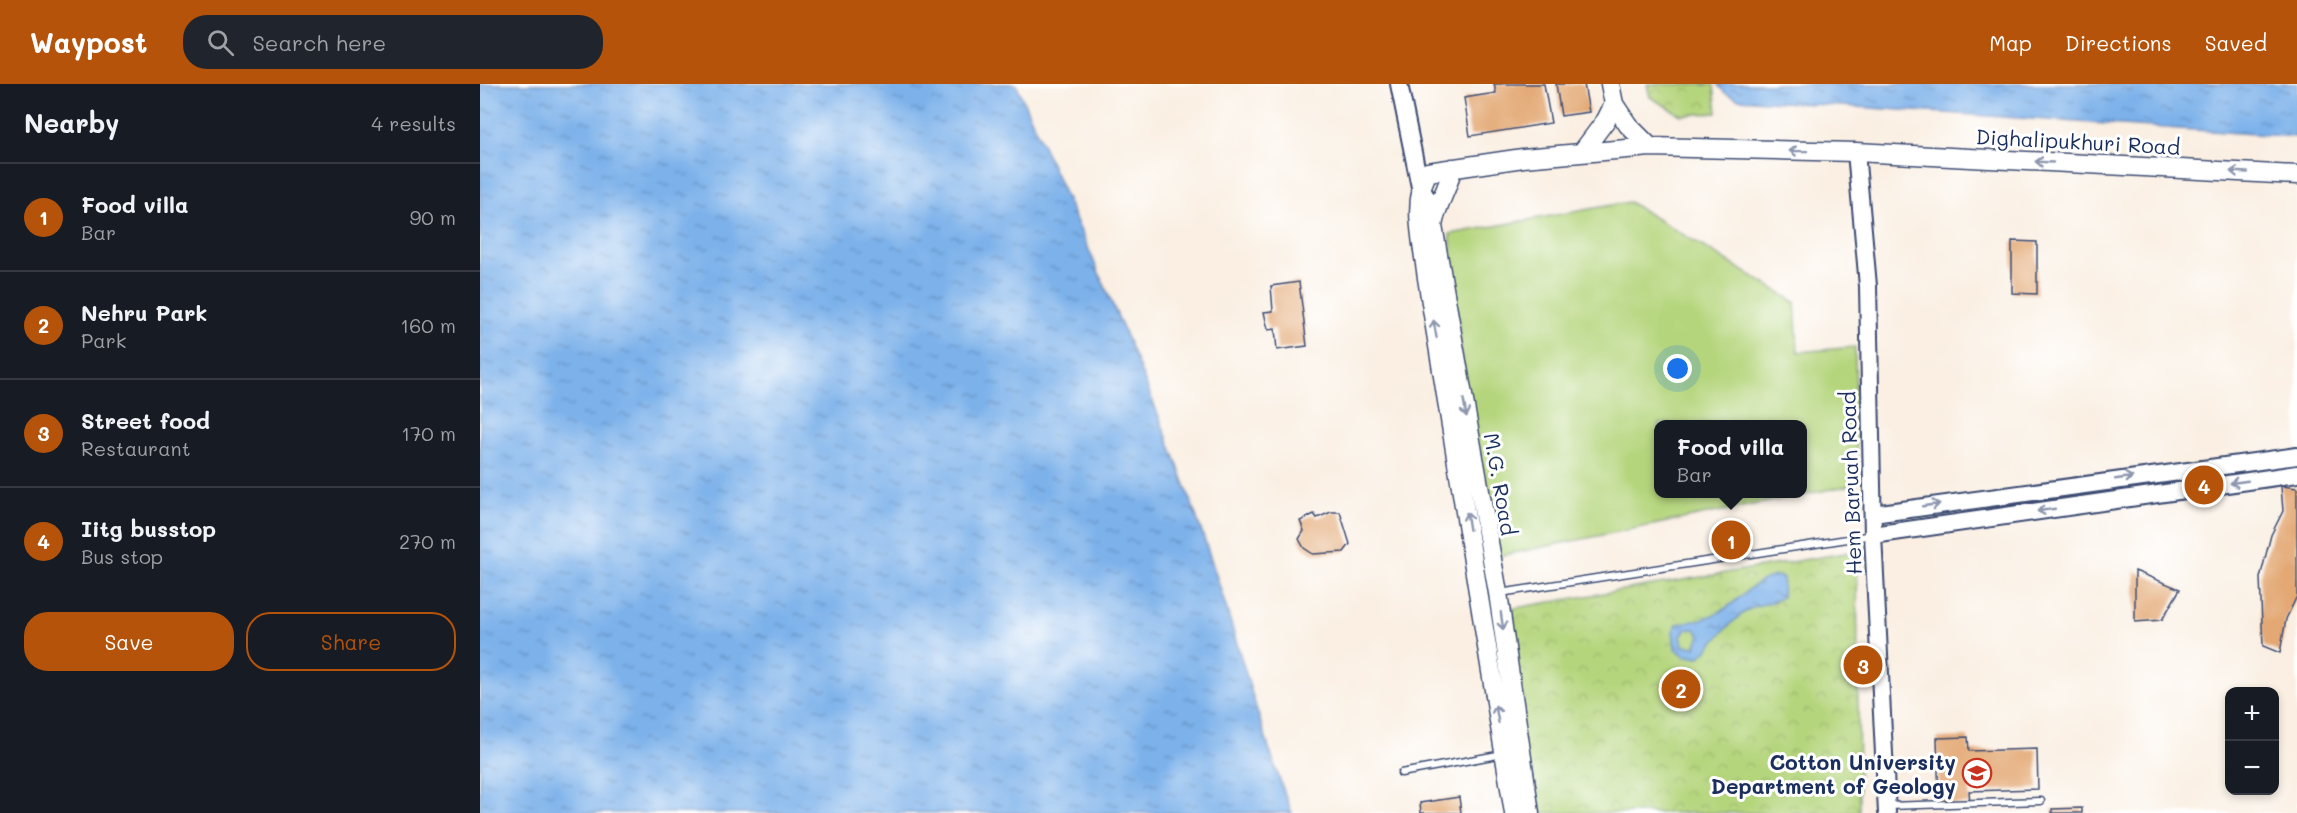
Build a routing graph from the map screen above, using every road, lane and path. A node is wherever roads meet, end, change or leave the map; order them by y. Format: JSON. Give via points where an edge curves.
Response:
{"nodes":[{"id":1,"x":1399,"y":84,"type":"edge"},
{"id":2,"x":1610,"y":84,"type":"edge"},
{"id":3,"x":1614,"y":104,"type":"junction"},
{"id":4,"x":1650,"y":147,"type":"junction"},
{"id":5,"x":1582,"y":152,"type":"junction"},
{"id":6,"x":1856,"y":152,"type":"junction"},
{"id":7,"x":1452,"y":168,"type":"junction"},
{"id":8,"x":2297,"y":175,"type":"edge"},
{"id":9,"x":1420,"y":187,"type":"junction"},
{"id":10,"x":1435,"y":210,"type":"junction"},
{"id":11,"x":2297,"y":456,"type":"edge"},
{"id":12,"x":2297,"y":474,"type":"edge"},
{"id":13,"x":1873,"y":513,"type":"junction"},
{"id":14,"x":1874,"y":535,"type":"junction"},
{"id":15,"x":1498,"y":593,"type":"junction"},
{"id":16,"x":1504,"y":754,"type":"junction"},
{"id":17,"x":1401,"y":773,"type":"dead end"},
{"id":18,"x":2041,"y":801,"type":"dead end"},
{"id":19,"x":1887,"y":810,"type":"edge"},
{"id":20,"x":1514,"y":813,"type":"edge"},
{"id":21,"x":1530,"y":813,"type":"edge"}],
"edges":[{"from":1,"to":9,"type":"street"},
{"from":2,"to":3,"type":"main road"},
{"from":3,"to":4,"type":"main road"},
{"from":3,"to":5,"type":"main road"},
{"from":4,"to":5,"type":"main road","name":"Dighalipukhuri Road"},
{"from":6,"to":4,"type":"main road","name":"Dighalipukhuri Road","one_way":true},
{"from":5,"to":7,"type":"main road","name":"Dighalipukhuri Road"},
{"from":8,"to":6,"type":"main road","name":"Dighalipukhuri Road","one_way":true},
{"from":6,"to":13,"type":"street","name":"Hem Baruah Road","via":[[1868,286]]},
{"from":7,"to":9,"type":"main road","name":"Dighalipukhuri Road","via":[[1428,172]]},
{"from":7,"to":10,"type":"main road","via":[[1449,188]]},
{"from":9,"to":10,"type":"street"},
{"from":16,"to":9,"type":"main road","one_way":true,"via":[[1427,278]]},
{"from":10,"to":15,"type":"main road","name":"M.G. Road","one_way":true,"via":[[1433,226]]},
{"from":13,"to":11,"type":"street","one_way":true},
{"from":12,"to":14,"type":"street","one_way":true},
{"from":13,"to":14,"type":"street","name":"Hem Baruah Road"},
{"from":14,"to":15,"type":"lane"},
{"from":14,"to":19,"type":"street","name":"Hem Baruah Road"},
{"from":15,"to":21,"type":"main road","name":"M.G. Road","one_way":true},
{"from":16,"to":17,"type":"lane"},
{"from":16,"to":20,"type":"main road"},
{"from":18,"to":19,"type":"lane"}]}
